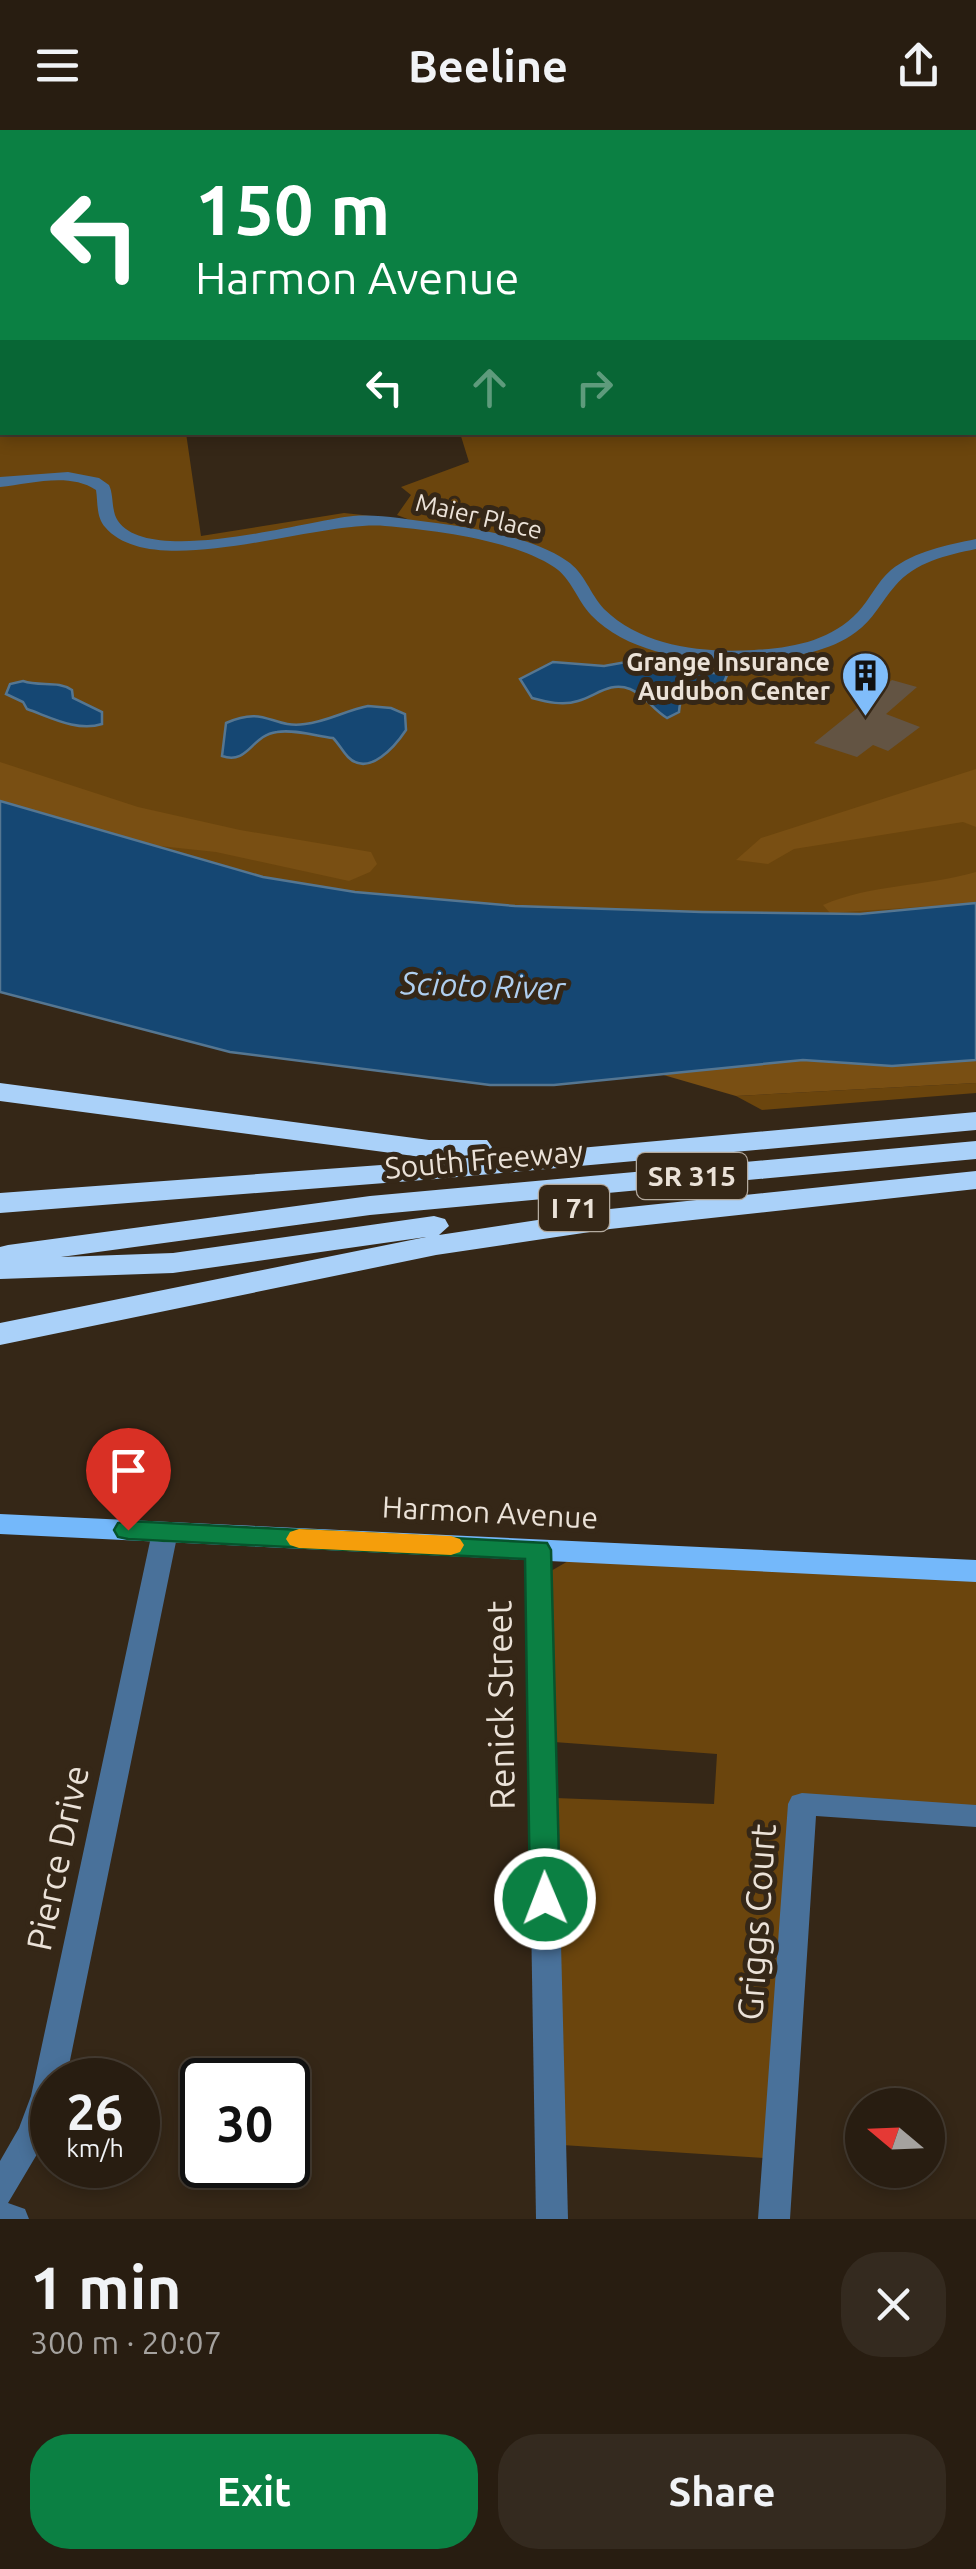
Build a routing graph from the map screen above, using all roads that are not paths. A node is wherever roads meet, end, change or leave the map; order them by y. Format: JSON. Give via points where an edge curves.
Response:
{"nodes":[{"id":1,"x":0,"y":482,"type":"edge"},
{"id":2,"x":976,"y":544,"type":"edge"},
{"id":3,"x":0,"y":1092,"type":"edge"},
{"id":4,"x":976,"y":1121,"type":"edge"},
{"id":5,"x":870,"y":1130,"type":"junction"},
{"id":6,"x":976,"y":1150,"type":"edge"},
{"id":7,"x":976,"y":1162,"type":"edge"},
{"id":8,"x":976,"y":1180,"type":"edge"},
{"id":9,"x":203,"y":1189,"type":"junction"},
{"id":10,"x":0,"y":1202,"type":"edge"},
{"id":11,"x":0,"y":1214,"type":"edge"},
{"id":12,"x":0,"y":1256,"type":"edge"},
{"id":13,"x":0,"y":1269,"type":"edge"},
{"id":14,"x":0,"y":1334,"type":"edge"},
{"id":15,"x":0,"y":1524,"type":"edge"},
{"id":16,"x":165,"y":1532,"type":"junction"},
{"id":17,"x":538,"y":1550,"type":"junction"},
{"id":18,"x":976,"y":1572,"type":"edge"},
{"id":19,"x":976,"y":1816,"type":"edge"},
{"id":20,"x":0,"y":2190,"type":"edge"},
{"id":21,"x":0,"y":2215,"type":"edge"},
{"id":22,"x":13,"y":2219,"type":"edge"},
{"id":23,"x":552,"y":2219,"type":"edge"},
{"id":24,"x":774,"y":2219,"type":"edge"}],
"edges":[{"from":1,"to":2,"type":"street","name":"Maier Place","via":[[96,481],[118,533],[162,547],[361,520],[526,549],[568,568],[596,610],[628,633],[675,649],[736,656],[778,653],[839,635],[900,572]]},
{"from":3,"to":5,"type":"highway","number":"I 71","via":[[429,1149]]},
{"from":4,"to":5,"type":"highway","name":"South Freeway","number":"I 71"},
{"from":5,"to":9,"type":"highway","name":"South Freeway","number":"SR 315"},
{"from":6,"to":12,"type":"highway","name":"South Freeway","number":"SR 315","via":[[320,1211]]},
{"from":7,"to":13,"type":"highway","number":"I 71","via":[[756,1184],[173,1263]]},
{"from":8,"to":14,"type":"highway","via":[[436,1245]]},
{"from":9,"to":10,"type":"highway","name":"South Freeway","number":"SR 315"},
{"from":9,"to":11,"type":"highway"},
{"from":15,"to":16,"type":"main road","name":"Harmon Avenue"},
{"from":16,"to":17,"type":"main road","name":"Harmon Avenue"},
{"from":16,"to":20,"type":"street","name":"Pierce Drive","via":[[47,2096]]},
{"from":17,"to":18,"type":"main road","name":"Harmon Avenue"},
{"from":17,"to":23,"type":"street","name":"Renick Street"},
{"from":19,"to":24,"type":"street","name":"Griggs Court","via":[[802,1804]]},
{"from":21,"to":22,"type":"street"}]}
